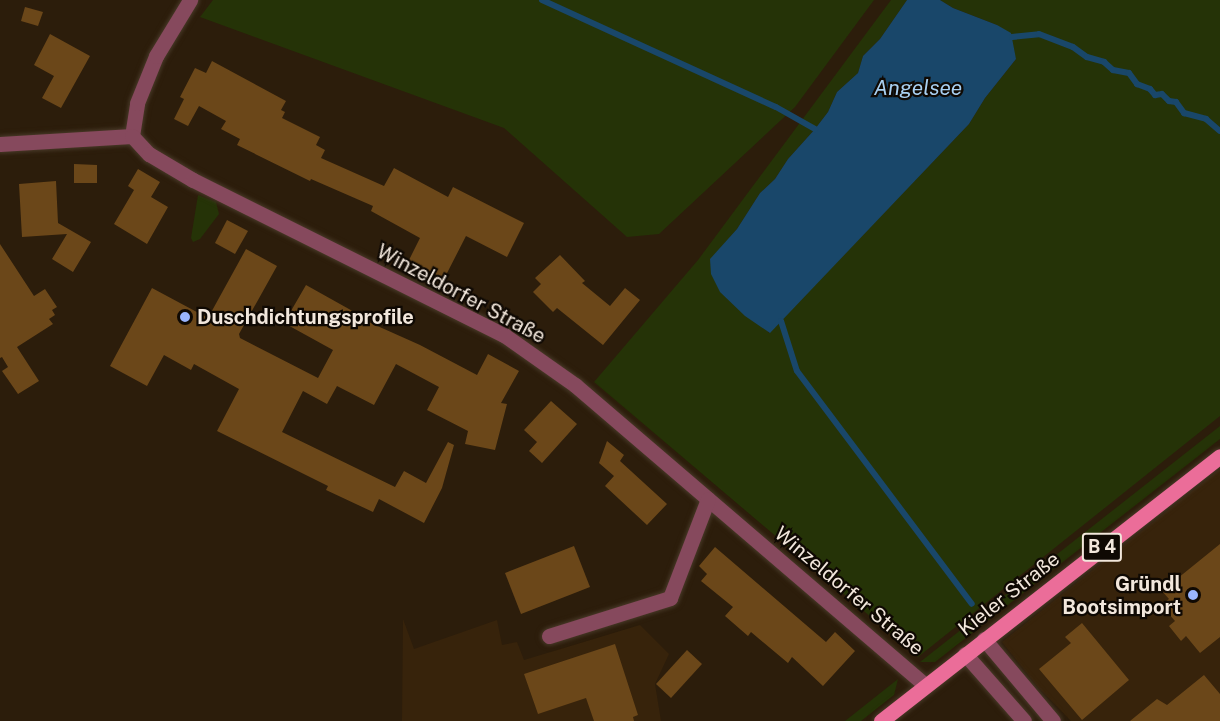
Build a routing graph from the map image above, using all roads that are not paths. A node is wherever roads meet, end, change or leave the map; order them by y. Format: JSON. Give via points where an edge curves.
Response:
{"nodes":[{"id":1,"x":190,"y":0,"type":"edge"},
{"id":2,"x":132,"y":136,"type":"junction"},
{"id":3,"x":0,"y":144,"type":"edge"},
{"id":4,"x":1220,"y":456,"type":"edge"},
{"id":5,"x":708,"y":499,"type":"junction"},
{"id":6,"x":549,"y":636,"type":"dead end"},
{"id":7,"x":984,"y":639,"type":"junction"},
{"id":8,"x":966,"y":654,"type":"junction"},
{"id":9,"x":926,"y":686,"type":"junction"},
{"id":10,"x":881,"y":721,"type":"edge"},
{"id":11,"x":1024,"y":721,"type":"edge"},
{"id":12,"x":1053,"y":721,"type":"edge"}],
"edges":[{"from":1,"to":2,"type":"street","via":[[156,56],[137,103]]},
{"from":2,"to":3,"type":"street"},
{"from":2,"to":5,"type":"street","name":"Winzeldorfer Straße","via":[[149,154],[194,180],[504,335],[536,355]]},
{"from":4,"to":7,"type":"main road","name":"Kieler Straße","number":"B 4"},
{"from":5,"to":6,"type":"street","via":[[670,598]]},
{"from":5,"to":9,"type":"street","name":"Winzeldorfer Straße"},
{"from":7,"to":8,"type":"main road","name":"Kieler Straße","number":"B 4"},
{"from":7,"to":12,"type":"street"},
{"from":8,"to":9,"type":"main road","name":"Kieler Straße","number":"B 4"},
{"from":8,"to":11,"type":"street"},
{"from":9,"to":10,"type":"main road","name":"Kieler Straße","number":"B 4"}]}
